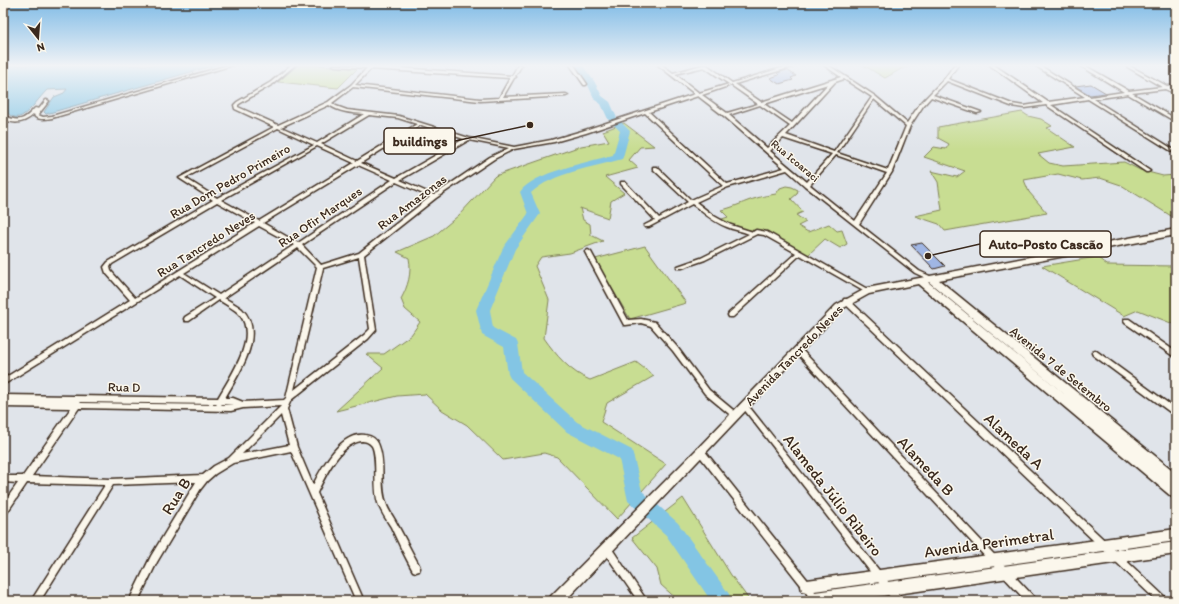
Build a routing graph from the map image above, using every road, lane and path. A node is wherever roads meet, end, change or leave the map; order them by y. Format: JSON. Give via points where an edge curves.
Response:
{"nodes":[{"id":1,"x":134,"y":93,"type":"edge"},
{"id":2,"x":255,"y":93,"type":"edge"},
{"id":3,"x":342,"y":93,"type":"edge"},
{"id":4,"x":418,"y":93,"type":"edge"},
{"id":5,"x":504,"y":93,"type":"edge"},
{"id":6,"x":746,"y":93,"type":"edge"},
{"id":7,"x":794,"y":93,"type":"edge"},
{"id":8,"x":822,"y":93,"type":"edge"},
{"id":9,"x":869,"y":93,"type":"edge"},
{"id":10,"x":982,"y":93,"type":"edge"},
{"id":11,"x":1032,"y":93,"type":"edge"},
{"id":12,"x":1083,"y":93,"type":"edge"},
{"id":13,"x":1120,"y":93,"type":"edge"},
{"id":14,"x":1131,"y":93,"type":"edge"},
{"id":15,"x":699,"y":94,"type":"joint"},
{"id":16,"x":566,"y":95,"type":"dead end"},
{"id":17,"x":930,"y":95,"type":"joint"},
{"id":18,"x":874,"y":97,"type":"junction"},
{"id":19,"x":1089,"y":97,"type":"junction"},
{"id":20,"x":500,"y":99,"type":"junction"},
{"id":21,"x":329,"y":103,"type":"junction"},
{"id":22,"x":762,"y":104,"type":"junction"},
{"id":23,"x":1047,"y":104,"type":"junction"},
{"id":24,"x":646,"y":112,"type":"junction"},
{"id":25,"x":979,"y":112,"type":"dead end"},
{"id":26,"x":367,"y":114,"type":"junction"},
{"id":27,"x":726,"y":115,"type":"junction"},
{"id":28,"x":3,"y":117,"type":"edge"},
{"id":29,"x":1176,"y":121,"type":"edge"},
{"id":30,"x":420,"y":124,"type":"junction"},
{"id":31,"x":792,"y":125,"type":"junction"},
{"id":32,"x":279,"y":126,"type":"junction"},
{"id":33,"x":908,"y":126,"type":"junction"},
{"id":34,"x":783,"y":136,"type":"junction"},
{"id":35,"x":468,"y":139,"type":"junction"},
{"id":36,"x":318,"y":144,"type":"junction"},
{"id":37,"x":514,"y":148,"type":"junction"},
{"id":38,"x":768,"y":151,"type":"junction"},
{"id":39,"x":835,"y":153,"type":"junction"},
{"id":40,"x":1176,"y":153,"type":"edge"},
{"id":41,"x":358,"y":163,"type":"junction"},
{"id":42,"x":655,"y":168,"type":"dead end"},
{"id":43,"x":788,"y":168,"type":"junction"},
{"id":44,"x":1148,"y":171,"type":"dead end"},
{"id":45,"x":890,"y":172,"type":"junction"},
{"id":46,"x":396,"y":180,"type":"junction"},
{"id":47,"x":623,"y":183,"type":"dead end"},
{"id":48,"x":807,"y":185,"type":"junction"},
{"id":49,"x":726,"y":186,"type":"junction"},
{"id":50,"x":434,"y":197,"type":"junction"},
{"id":51,"x":217,"y":200,"type":"junction"},
{"id":52,"x":692,"y":202,"type":"junction"},
{"id":53,"x":658,"y":220,"type":"junction"},
{"id":54,"x":260,"y":223,"type":"junction"},
{"id":55,"x":856,"y":224,"type":"junction"},
{"id":56,"x":647,"y":226,"type":"dead end"},
{"id":57,"x":1176,"y":232,"type":"edge"},
{"id":58,"x":752,"y":234,"type":"junction"},
{"id":59,"x":298,"y":245,"type":"junction"},
{"id":60,"x":588,"y":252,"type":"dead end"},
{"id":61,"x":361,"y":254,"type":"junction"},
{"id":62,"x":799,"y":254,"type":"junction"},
{"id":63,"x":320,"y":267,"type":"junction"},
{"id":64,"x":680,"y":267,"type":"dead end"},
{"id":65,"x":180,"y":273,"type":"junction"},
{"id":66,"x":918,"y":276,"type":"junction"},
{"id":67,"x":930,"y":278,"type":"junction"},
{"id":68,"x":867,"y":291,"type":"junction"},
{"id":69,"x":218,"y":298,"type":"junction"},
{"id":70,"x":134,"y":302,"type":"junction"},
{"id":71,"x":846,"y":302,"type":"junction"},
{"id":72,"x":731,"y":315,"type":"dead end"},
{"id":73,"x":187,"y":319,"type":"dead end"},
{"id":74,"x":1127,"y":322,"type":"dead end"},
{"id":75,"x":798,"y":350,"type":"junction"},
{"id":76,"x":1095,"y":353,"type":"dead end"},
{"id":77,"x":1176,"y":355,"type":"edge"},
{"id":78,"x":1049,"y":381,"type":"junction"},
{"id":79,"x":3,"y":382,"type":"edge"},
{"id":80,"x":3,"y":398,"type":"edge"},
{"id":81,"x":83,"y":398,"type":"junction"},
{"id":82,"x":220,"y":401,"type":"junction"},
{"id":83,"x":3,"y":404,"type":"edge"},
{"id":84,"x":286,"y":404,"type":"junction"},
{"id":85,"x":243,"y":405,"type":"junction"},
{"id":86,"x":76,"y":406,"type":"junction"},
{"id":87,"x":745,"y":406,"type":"junction"},
{"id":88,"x":216,"y":408,"type":"junction"},
{"id":89,"x":1176,"y":413,"type":"edge"},
{"id":90,"x":736,"y":416,"type":"junction"},
{"id":91,"x":293,"y":447,"type":"junction"},
{"id":92,"x":701,"y":452,"type":"junction"},
{"id":93,"x":232,"y":460,"type":"junction"},
{"id":94,"x":1144,"y":460,"type":"junction"},
{"id":95,"x":204,"y":478,"type":"junction"},
{"id":96,"x":3,"y":479,"type":"edge"},
{"id":97,"x":26,"y":479,"type":"junction"},
{"id":98,"x":1176,"y":480,"type":"edge"},
{"id":99,"x":111,"y":482,"type":"junction"},
{"id":100,"x":313,"y":492,"type":"junction"},
{"id":101,"x":1176,"y":493,"type":"edge"},
{"id":102,"x":3,"y":511,"type":"edge"},
{"id":103,"x":1176,"y":535,"type":"edge"},
{"id":104,"x":1105,"y":545,"type":"junction"},
{"id":105,"x":1176,"y":548,"type":"edge"},
{"id":106,"x":607,"y":549,"type":"junction"},
{"id":107,"x":1117,"y":557,"type":"junction"},
{"id":108,"x":995,"y":560,"type":"junction"},
{"id":109,"x":416,"y":568,"type":"dead end"},
{"id":110,"x":1006,"y":573,"type":"junction"},
{"id":111,"x":879,"y":575,"type":"junction"},
{"id":112,"x":807,"y":586,"type":"junction"},
{"id":113,"x":888,"y":588,"type":"junction"},
{"id":114,"x":816,"y":600,"type":"edge"},
{"id":115,"x":35,"y":601,"type":"edge"},
{"id":116,"x":133,"y":601,"type":"edge"},
{"id":117,"x":360,"y":601,"type":"edge"},
{"id":118,"x":556,"y":601,"type":"edge"},
{"id":119,"x":643,"y":601,"type":"edge"},
{"id":120,"x":898,"y":601,"type":"edge"},
{"id":121,"x":1032,"y":601,"type":"edge"},
{"id":122,"x":1163,"y":601,"type":"edge"}],
"edges":[{"from":1,"to":28,"type":"street","via":[[52,117],[43,118],[36,115],[45,102],[24,121],[11,121]]},
{"from":2,"to":32,"type":"street","via":[[238,103],[236,108]]},
{"from":3,"to":21,"type":"street"},
{"from":4,"to":20,"type":"street","via":[[480,100]]},
{"from":5,"to":20,"type":"street"},
{"from":6,"to":22,"type":"street"},
{"from":7,"to":22,"type":"street"},
{"from":8,"to":31,"type":"street"},
{"from":9,"to":18,"type":"street"},
{"from":10,"to":23,"type":"street","via":[[1015,106]]},
{"from":11,"to":23,"type":"street"},
{"from":12,"to":19,"type":"street"},
{"from":13,"to":19,"type":"street"},
{"from":14,"to":29,"type":"street"},
{"from":15,"to":24,"type":"street"},
{"from":15,"to":27,"type":"street","name":"Rua Icoaraci"},
{"from":16,"to":20,"type":"street"},
{"from":17,"to":25,"type":"street"},
{"from":17,"to":33,"type":"street","via":[[921,104]]},
{"from":18,"to":33,"type":"street"},
{"from":18,"to":39,"type":"street"},
{"from":19,"to":23,"type":"street"},
{"from":19,"to":40,"type":"street"},
{"from":21,"to":26,"type":"street","via":[[339,109]]},
{"from":21,"to":32,"type":"street"},
{"from":22,"to":27,"type":"street"},
{"from":22,"to":31,"type":"street"},
{"from":23,"to":44,"type":"street"},
{"from":24,"to":37,"type":"street","via":[[552,141]]},
{"from":24,"to":49,"type":"street"},
{"from":26,"to":30,"type":"street","via":[[399,117]]},
{"from":26,"to":36,"type":"street","name":"Rua Dom Pedro Primeiro"},
{"from":27,"to":38,"type":"street","name":"Rua Icoaraci"},
{"from":30,"to":35,"type":"street"},
{"from":30,"to":41,"type":"street","name":"Rua Tancredo Neves"},
{"from":31,"to":34,"type":"street"},
{"from":32,"to":36,"type":"street"},
{"from":32,"to":51,"type":"street","via":[[182,178]]},
{"from":33,"to":45,"type":"street"},
{"from":34,"to":38,"type":"street"},
{"from":34,"to":39,"type":"street"},
{"from":35,"to":37,"type":"street"},
{"from":35,"to":46,"type":"street","name":"Rua Ofir Marques"},
{"from":36,"to":41,"type":"street"},
{"from":36,"to":51,"type":"street","name":"Rua Dom Pedro Primeiro"},
{"from":37,"to":50,"type":"street","name":"Rua Amazonas","via":[[492,158]]},
{"from":38,"to":43,"type":"street","name":"Rua Icoaraci"},
{"from":39,"to":45,"type":"street"},
{"from":39,"to":48,"type":"street"},
{"from":41,"to":46,"type":"street"},
{"from":41,"to":54,"type":"street","name":"Rua Tancredo Neves"},
{"from":42,"to":52,"type":"street"},
{"from":43,"to":48,"type":"street","name":"Rua Icoaraci"},
{"from":43,"to":49,"type":"street"},
{"from":45,"to":55,"type":"street"},
{"from":46,"to":50,"type":"street"},
{"from":46,"to":59,"type":"street","name":"Rua Ofir Marques"},
{"from":47,"to":53,"type":"street"},
{"from":48,"to":55,"type":"street","name":"Rua Icoaraci"},
{"from":49,"to":52,"type":"street"},
{"from":50,"to":61,"type":"street","name":"Rua Amazonas"},
{"from":51,"to":54,"type":"street"},
{"from":51,"to":70,"type":"street","name":"Rua Dom Pedro Primeiro","via":[[110,263],[108,272]]},
{"from":52,"to":53,"type":"street"},
{"from":52,"to":58,"type":"street","via":[[713,219],[736,230]]},
{"from":53,"to":56,"type":"street"},
{"from":54,"to":59,"type":"street"},
{"from":54,"to":65,"type":"street","name":"Rua Tancredo Neves"},
{"from":55,"to":66,"type":"street","name":"Rua Icoaraci"},
{"from":57,"to":67,"type":"street","name":"Avenida Tancredo Neves"},
{"from":58,"to":62,"type":"street","via":[[764,234]]},
{"from":58,"to":64,"type":"street"},
{"from":59,"to":63,"type":"street"},
{"from":59,"to":69,"type":"street","name":"Rua Ofir Marques"},
{"from":60,"to":90,"type":"street","via":[[626,323],[641,321],[653,324],[707,392]]},
{"from":61,"to":63,"type":"street","name":"Rua Amazonas"},
{"from":61,"to":84,"type":"street","name":"Rua B","via":[[373,330]]},
{"from":62,"to":68,"type":"street"},
{"from":62,"to":72,"type":"street"},
{"from":63,"to":84,"type":"street"},
{"from":65,"to":69,"type":"street"},
{"from":65,"to":70,"type":"street","name":"Rua Tancredo Neves"},
{"from":66,"to":67,"type":"street","name":"Avenida Tancredo Neves"},
{"from":66,"to":68,"type":"street","name":"Avenida Tancredo Neves"},
{"from":66,"to":78,"type":"street"},
{"from":67,"to":78,"type":"street","name":"Avenida 7 de Setembro"},
{"from":68,"to":71,"type":"street","name":"Avenida Tancredo Neves"},
{"from":69,"to":73,"type":"street","name":"Rua Ofir Marques"},
{"from":69,"to":82,"type":"street","via":[[244,314],[249,332],[245,355]]},
{"from":70,"to":79,"type":"street","name":"Rua Tancredo Neves"},
{"from":71,"to":75,"type":"street","name":"Avenida Tancredo Neves"},
{"from":71,"to":104,"type":"street","name":"Alameda A"},
{"from":74,"to":77,"type":"street"},
{"from":75,"to":87,"type":"street","name":"Avenida Tancredo Neves"},
{"from":75,"to":108,"type":"street","name":"Alameda B"},
{"from":76,"to":89,"type":"street"},
{"from":78,"to":94,"type":"street"},
{"from":80,"to":81,"type":"street","name":"Rua D"},
{"from":81,"to":82,"type":"street","name":"Rua D"},
{"from":81,"to":86,"type":"street"},
{"from":82,"to":85,"type":"street","name":"Rua D","via":[[233,401]]},
{"from":82,"to":88,"type":"street"},
{"from":83,"to":86,"type":"street","name":"Rua D"},
{"from":84,"to":85,"type":"street","name":"Rua D"},
{"from":84,"to":91,"type":"street"},
{"from":84,"to":93,"type":"street","name":"Rua B"},
{"from":85,"to":88,"type":"street","name":"Rua D"},
{"from":86,"to":88,"type":"street","name":"Rua D"},
{"from":86,"to":97,"type":"street"},
{"from":87,"to":90,"type":"street","name":"Avenida Tancredo Neves"},
{"from":87,"to":111,"type":"street","name":"Alameda Júlio Ribeiro"},
{"from":90,"to":92,"type":"street","name":"Avenida Tancredo Neves"},
{"from":91,"to":93,"type":"street"},
{"from":91,"to":100,"type":"street"},
{"from":92,"to":106,"type":"street","name":"Avenida Tancredo Neves"},
{"from":92,"to":112,"type":"street"},
{"from":93,"to":95,"type":"street","name":"Rua B"},
{"from":94,"to":98,"type":"street"},
{"from":94,"to":101,"type":"street"},
{"from":95,"to":99,"type":"street"},
{"from":95,"to":116,"type":"street","name":"Rua B","via":[[154,559]]},
{"from":96,"to":97,"type":"street"},
{"from":97,"to":99,"type":"street"},
{"from":97,"to":102,"type":"street"},
{"from":99,"to":115,"type":"street"},
{"from":100,"to":109,"type":"street","via":[[327,466],[344,446],[360,438],[371,441],[377,454],[381,501]]},
{"from":100,"to":117,"type":"street"},
{"from":103,"to":104,"type":"street","name":"Avenida Perimetral"},
{"from":104,"to":107,"type":"street","name":"Alameda A"},
{"from":104,"to":108,"type":"street","name":"Avenida Perimetral"},
{"from":105,"to":107,"type":"street"},
{"from":106,"to":118,"type":"street","name":"Avenida Tancredo Neves"},
{"from":106,"to":119,"type":"street"},
{"from":107,"to":110,"type":"street"},
{"from":107,"to":122,"type":"street","name":"Alameda A"},
{"from":108,"to":110,"type":"street","name":"Alameda B"},
{"from":108,"to":111,"type":"street","name":"Avenida Perimetral"},
{"from":110,"to":113,"type":"street"},
{"from":110,"to":121,"type":"street","name":"Alameda B"},
{"from":111,"to":112,"type":"street","name":"Avenida Perimetral"},
{"from":111,"to":113,"type":"street","name":"Alameda Júlio Ribeiro"},
{"from":112,"to":114,"type":"street"},
{"from":113,"to":114,"type":"street"},
{"from":113,"to":120,"type":"street","name":"Alameda Júlio Ribeiro"}]}
